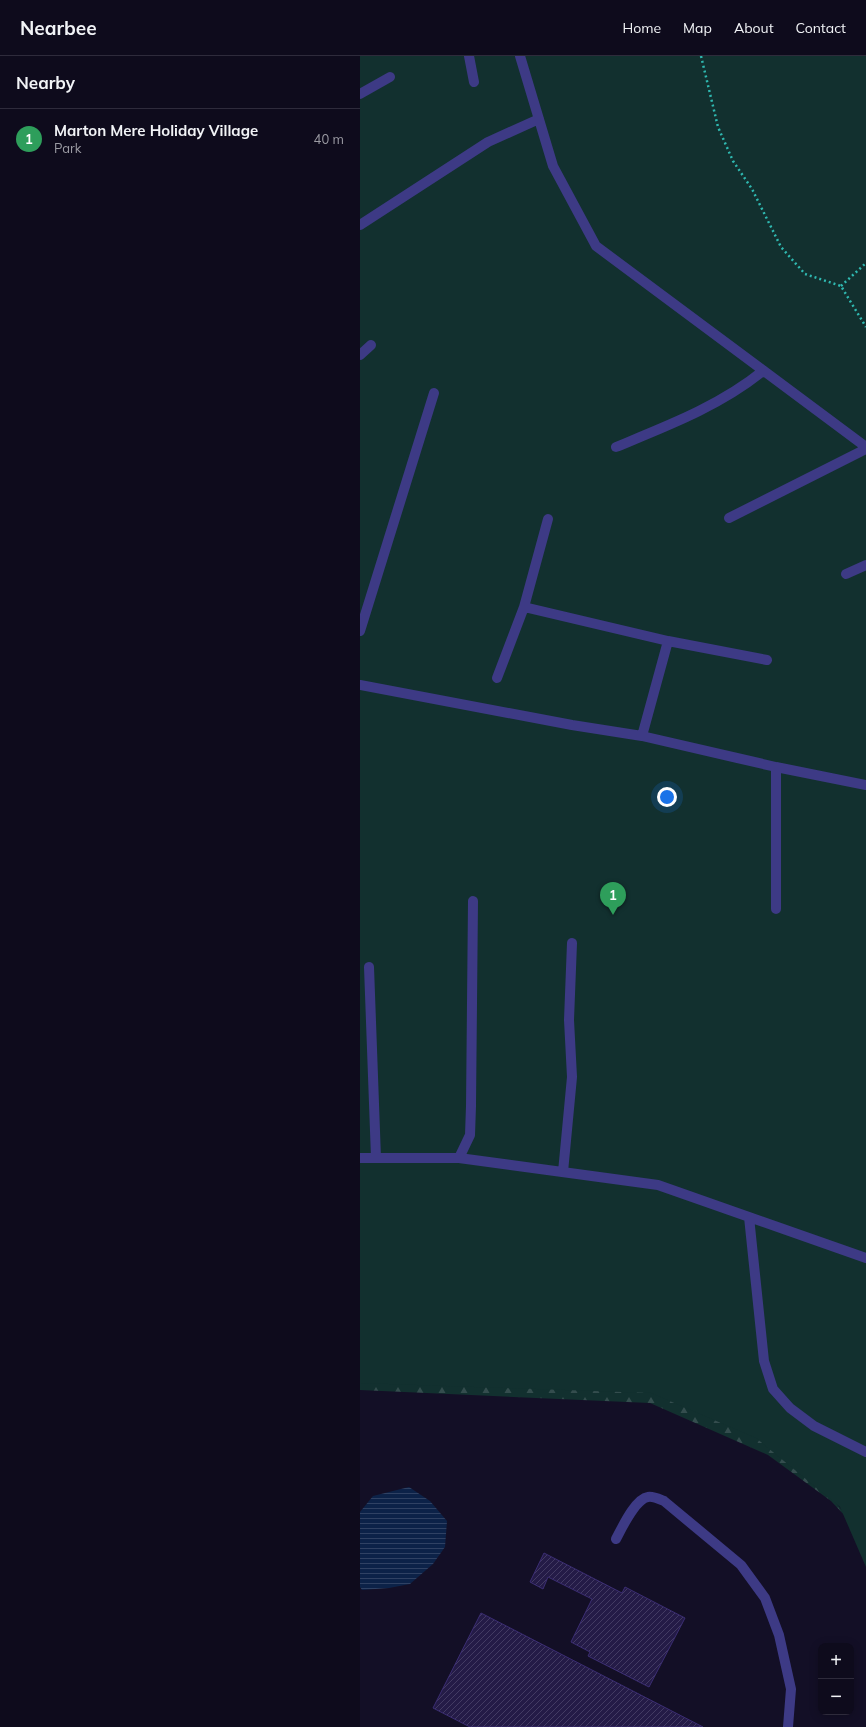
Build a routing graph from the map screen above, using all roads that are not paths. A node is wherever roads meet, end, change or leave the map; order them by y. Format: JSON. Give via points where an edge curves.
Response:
{"nodes":[{"id":1,"x":469,"y":56,"type":"edge"},
{"id":2,"x":520,"y":56,"type":"edge"},
{"id":3,"x":390,"y":77,"type":"dead end"},
{"id":4,"x":474,"y":82,"type":"dead end"},
{"id":5,"x":360,"y":94,"type":"edge"},
{"id":6,"x":539,"y":119,"type":"junction"},
{"id":7,"x":360,"y":225,"type":"edge"},
{"id":8,"x":371,"y":345,"type":"dead end"},
{"id":9,"x":360,"y":355,"type":"edge"},
{"id":10,"x":763,"y":371,"type":"junction"},
{"id":11,"x":434,"y":393,"type":"dead end"},
{"id":12,"x":616,"y":447,"type":"dead end"},
{"id":13,"x":866,"y":448,"type":"edge"},
{"id":14,"x":730,"y":518,"type":"dead end"},
{"id":15,"x":548,"y":519,"type":"dead end"},
{"id":16,"x":866,"y":566,"type":"edge"},
{"id":17,"x":846,"y":574,"type":"dead end"},
{"id":18,"x":524,"y":607,"type":"junction"},
{"id":19,"x":360,"y":631,"type":"edge"},
{"id":20,"x":668,"y":641,"type":"junction"},
{"id":21,"x":767,"y":660,"type":"dead end"},
{"id":22,"x":497,"y":678,"type":"dead end"},
{"id":23,"x":360,"y":685,"type":"edge"},
{"id":24,"x":642,"y":736,"type":"junction"},
{"id":25,"x":776,"y":767,"type":"junction"},
{"id":26,"x":866,"y":785,"type":"edge"},
{"id":27,"x":473,"y":901,"type":"dead end"},
{"id":28,"x":776,"y":909,"type":"dead end"},
{"id":29,"x":572,"y":943,"type":"dead end"},
{"id":30,"x":369,"y":967,"type":"dead end"},
{"id":31,"x":360,"y":1158,"type":"edge"},
{"id":32,"x":376,"y":1158,"type":"junction"},
{"id":33,"x":459,"y":1158,"type":"junction"},
{"id":34,"x":563,"y":1172,"type":"junction"},
{"id":35,"x":749,"y":1218,"type":"junction"},
{"id":36,"x":866,"y":1258,"type":"edge"},
{"id":37,"x":866,"y":1452,"type":"edge"},
{"id":38,"x":616,"y":1539,"type":"dead end"},
{"id":39,"x":788,"y":1727,"type":"edge"}],
"edges":[{"from":1,"to":4,"type":"lane"},
{"from":2,"to":6,"type":"lane"},
{"from":3,"to":5,"type":"lane"},
{"from":6,"to":7,"type":"lane","via":[[488,142]]},
{"from":6,"to":10,"type":"lane","via":[[553,166],[596,246]]},
{"from":8,"to":9,"type":"lane"},
{"from":10,"to":12,"type":"lane","via":[[744,386],[672,424]]},
{"from":10,"to":13,"type":"lane"},
{"from":11,"to":19,"type":"lane"},
{"from":13,"to":14,"type":"lane"},
{"from":15,"to":18,"type":"lane"},
{"from":16,"to":17,"type":"lane"},
{"from":18,"to":20,"type":"lane"},
{"from":18,"to":22,"type":"lane"},
{"from":20,"to":21,"type":"lane"},
{"from":20,"to":24,"type":"lane"},
{"from":23,"to":24,"type":"lane","via":[[564,724]]},
{"from":24,"to":25,"type":"lane"},
{"from":25,"to":26,"type":"lane"},
{"from":25,"to":28,"type":"lane"},
{"from":27,"to":33,"type":"lane","via":[[470,1135]]},
{"from":29,"to":34,"type":"lane","via":[[569,1020],[572,1077]]},
{"from":30,"to":32,"type":"lane"},
{"from":31,"to":32,"type":"lane"},
{"from":32,"to":33,"type":"lane"},
{"from":33,"to":34,"type":"lane"},
{"from":34,"to":35,"type":"lane","via":[[658,1186]]},
{"from":35,"to":36,"type":"lane"},
{"from":35,"to":37,"type":"lane","via":[[764,1361],[773,1389],[790,1408],[814,1426]]},
{"from":38,"to":39,"type":"lane","via":[[641,1499],[649,1496],[664,1501],[741,1565],[765,1598],[779,1635],[791,1689]]}]}
